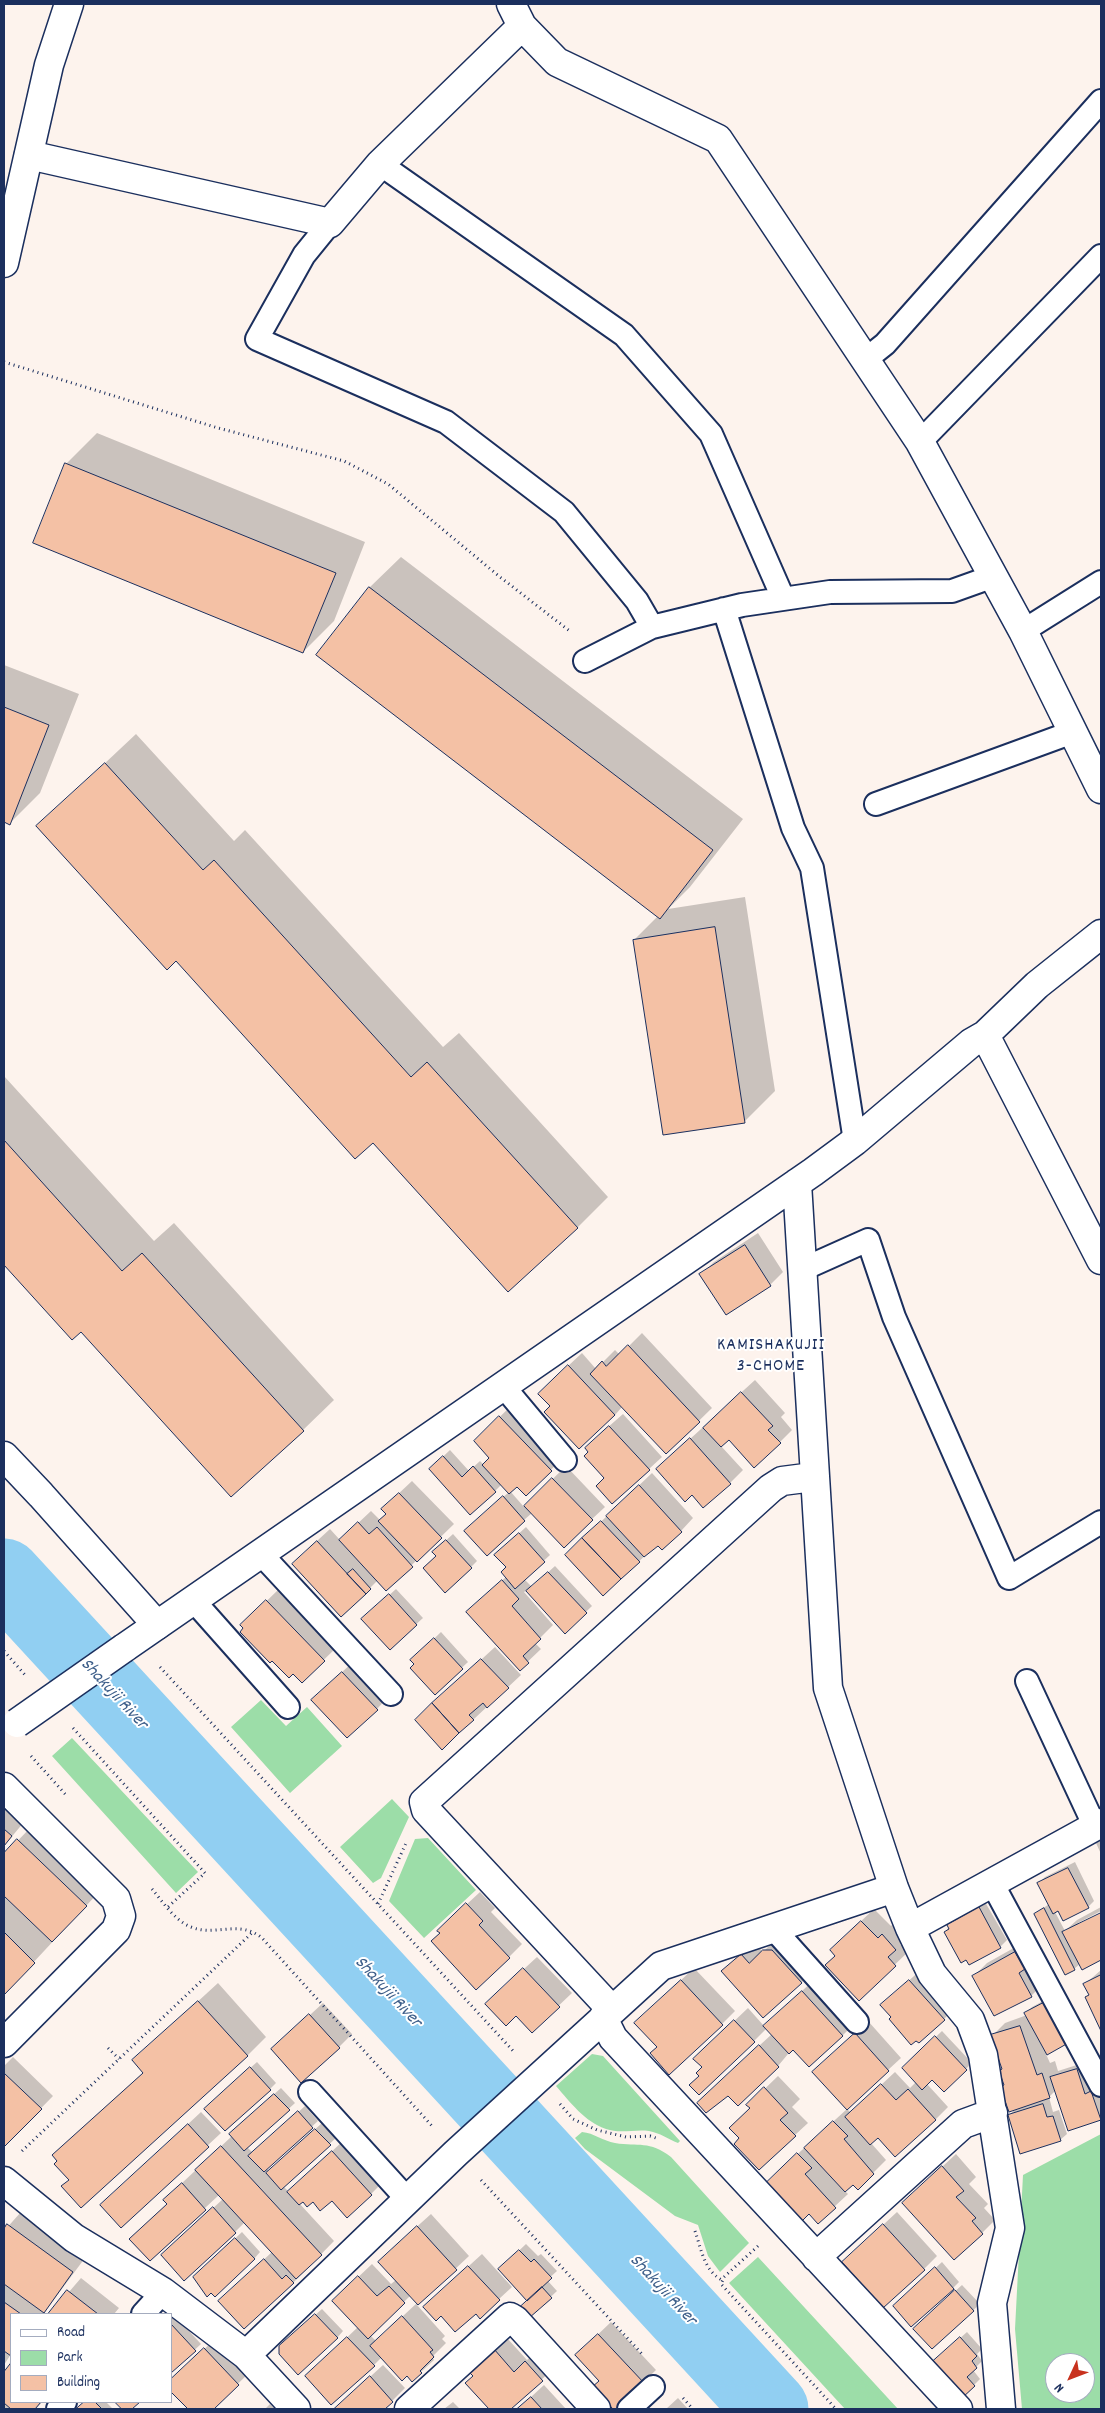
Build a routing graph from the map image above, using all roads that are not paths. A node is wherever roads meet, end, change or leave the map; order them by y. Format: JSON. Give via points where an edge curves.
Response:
{"nodes":[{"id":1,"x":69,"y":4,"type":"edge"},
{"id":2,"x":516,"y":15,"type":"edge"},
{"id":3,"x":1101,"y":101,"type":"edge"},
{"id":4,"x":29,"y":155,"type":"junction"},
{"id":5,"x":380,"y":164,"type":"junction"},
{"id":6,"x":330,"y":223,"type":"junction"},
{"id":7,"x":1101,"y":256,"type":"edge"},
{"id":8,"x":4,"y":263,"type":"edge"},
{"id":9,"x":865,"y":360,"type":"junction"},
{"id":10,"x":920,"y":442,"type":"junction"},
{"id":11,"x":994,"y":576,"type":"junction"},
{"id":12,"x":1101,"y":582,"type":"edge"},
{"id":13,"x":783,"y":598,"type":"junction"},
{"id":14,"x":724,"y":609,"type":"junction"},
{"id":15,"x":652,"y":627,"type":"junction"},
{"id":16,"x":1023,"y":631,"type":"junction"},
{"id":17,"x":592,"y":657,"type":"road end"},
{"id":18,"x":1073,"y":732,"type":"junction"},
{"id":19,"x":1101,"y":789,"type":"edge"},
{"id":20,"x":876,"y":804,"type":"dead end"},
{"id":21,"x":1101,"y":934,"type":"edge"},
{"id":22,"x":985,"y":1035,"type":"junction"},
{"id":23,"x":855,"y":1141,"type":"junction"},
{"id":24,"x":797,"y":1183,"type":"junction"},
{"id":25,"x":1101,"y":1260,"type":"edge"},
{"id":26,"x":801,"y":1270,"type":"junction"},
{"id":27,"x":504,"y":1387,"type":"junction"},
{"id":28,"x":4,"y":1456,"type":"edge"},
{"id":29,"x":565,"y":1460,"type":"dead end"},
{"id":30,"x":813,"y":1477,"type":"junction"},
{"id":31,"x":1101,"y":1522,"type":"edge"},
{"id":32,"x":261,"y":1554,"type":"junction"},
{"id":33,"x":193,"y":1600,"type":"junction"},
{"id":34,"x":157,"y":1625,"type":"junction"},
{"id":35,"x":1027,"y":1681,"type":"dead end"},
{"id":36,"x":391,"y":1694,"type":"dead end"},
{"id":37,"x":288,"y":1707,"type":"dead end"},
{"id":38,"x":9,"y":1728,"type":"edge"},
{"id":39,"x":4,"y":1787,"type":"edge"},
{"id":40,"x":1098,"y":1825,"type":"edge"},
{"id":41,"x":992,"y":1883,"type":"junction"},
{"id":42,"x":894,"y":1888,"type":"junction"},
{"id":43,"x":772,"y":1928,"type":"junction"},
{"id":44,"x":910,"y":1928,"type":"junction"},
{"id":45,"x":607,"y":2014,"type":"junction"},
{"id":46,"x":857,"y":2022,"type":"dead end"},
{"id":47,"x":4,"y":2043,"type":"edge"},
{"id":48,"x":1101,"y":2085,"type":"edge"},
{"id":49,"x":310,"y":2092,"type":"dead end"},
{"id":50,"x":993,"y":2113,"type":"junction"},
{"id":51,"x":5,"y":2184,"type":"edge"},
{"id":52,"x":408,"y":2200,"type":"junction"},
{"id":53,"x":816,"y":2257,"type":"junction"},
{"id":54,"x":163,"y":2292,"type":"junction"},
{"id":55,"x":144,"y":2313,"type":"edge"},
{"id":56,"x":246,"y":2356,"type":"junction"},
{"id":57,"x":653,"y":2387,"type":"dead end"},
{"id":58,"x":296,"y":2409,"type":"edge"},
{"id":59,"x":409,"y":2409,"type":"edge"},
{"id":60,"x":596,"y":2409,"type":"edge"},
{"id":61,"x":629,"y":2409,"type":"edge"},
{"id":62,"x":958,"y":2409,"type":"edge"},
{"id":63,"x":1001,"y":2409,"type":"edge"}],
"edges":[{"from":1,"to":4,"type":"street","via":[[49,65]]},
{"from":2,"to":5,"type":"street"},
{"from":2,"to":9,"type":"street","via":[[558,62],[718,139]]},
{"from":3,"to":9,"type":"lane","via":[[885,344]]},
{"from":4,"to":6,"type":"street"},
{"from":4,"to":8,"type":"street"},
{"from":5,"to":6,"type":"street"},
{"from":5,"to":13,"type":"lane","via":[[624,335],[711,434]]},
{"from":6,"to":15,"type":"lane","via":[[304,254],[257,339],[446,422],[564,512],[637,601]]},
{"from":7,"to":10,"type":"lane"},
{"from":9,"to":10,"type":"street"},
{"from":10,"to":11,"type":"street"},
{"from":11,"to":13,"type":"lane","via":[[952,591],[830,592]]},
{"from":11,"to":16,"type":"street"},
{"from":12,"to":16,"type":"lane"},
{"from":13,"to":14,"type":"lane"},
{"from":14,"to":15,"type":"lane"},
{"from":14,"to":23,"type":"lane","via":[[792,828],[812,868]]},
{"from":15,"to":17,"type":"lane"},
{"from":16,"to":18,"type":"street"},
{"from":18,"to":19,"type":"street"},
{"from":18,"to":20,"type":"lane"},
{"from":21,"to":22,"type":"street","via":[[1037,985]]},
{"from":22,"to":23,"type":"street","via":[[971,1043]]},
{"from":22,"to":25,"type":"street"},
{"from":23,"to":24,"type":"street"},
{"from":24,"to":26,"type":"street"},
{"from":24,"to":27,"type":"street"},
{"from":26,"to":30,"type":"street"},
{"from":26,"to":31,"type":"lane","via":[[868,1240],[894,1317],[1009,1578]]},
{"from":27,"to":29,"type":"lane"},
{"from":27,"to":32,"type":"street"},
{"from":28,"to":34,"type":"street"},
{"from":30,"to":42,"type":"street","via":[[828,1688]]},
{"from":30,"to":45,"type":"street","via":[[782,1481],[771,1488],[424,1802],[426,1810]]},
{"from":32,"to":33,"type":"street"},
{"from":32,"to":36,"type":"lane"},
{"from":33,"to":34,"type":"street"},
{"from":33,"to":37,"type":"lane"},
{"from":34,"to":38,"type":"street","bridge":true},
{"from":35,"to":40,"type":"lane"},
{"from":39,"to":47,"type":"street","via":[[116,1899],[121,1916],[116,1930]]},
{"from":40,"to":41,"type":"street"},
{"from":41,"to":44,"type":"street"},
{"from":41,"to":48,"type":"lane"},
{"from":42,"to":43,"type":"street"},
{"from":42,"to":44,"type":"street"},
{"from":43,"to":45,"type":"street","via":[[662,1966]]},
{"from":43,"to":46,"type":"lane"},
{"from":44,"to":50,"type":"street","via":[[932,1974],[970,2020],[983,2055]]},
{"from":45,"to":52,"type":"street"},
{"from":45,"to":53,"type":"street","via":[[614,2038]]},
{"from":49,"to":52,"type":"lane"},
{"from":50,"to":53,"type":"street","via":[[963,2124]]},
{"from":50,"to":63,"type":"street","via":[[1010,2228],[992,2303]]},
{"from":51,"to":54,"type":"street","via":[[74,2238]]},
{"from":52,"to":56,"type":"street"},
{"from":53,"to":62,"type":"street"},
{"from":54,"to":55,"type":"lane"},
{"from":54,"to":56,"type":"street"},
{"from":56,"to":58,"type":"street"},
{"from":57,"to":61,"type":"lane"},
{"from":59,"to":60,"type":"street","via":[[510,2318]]}]}
